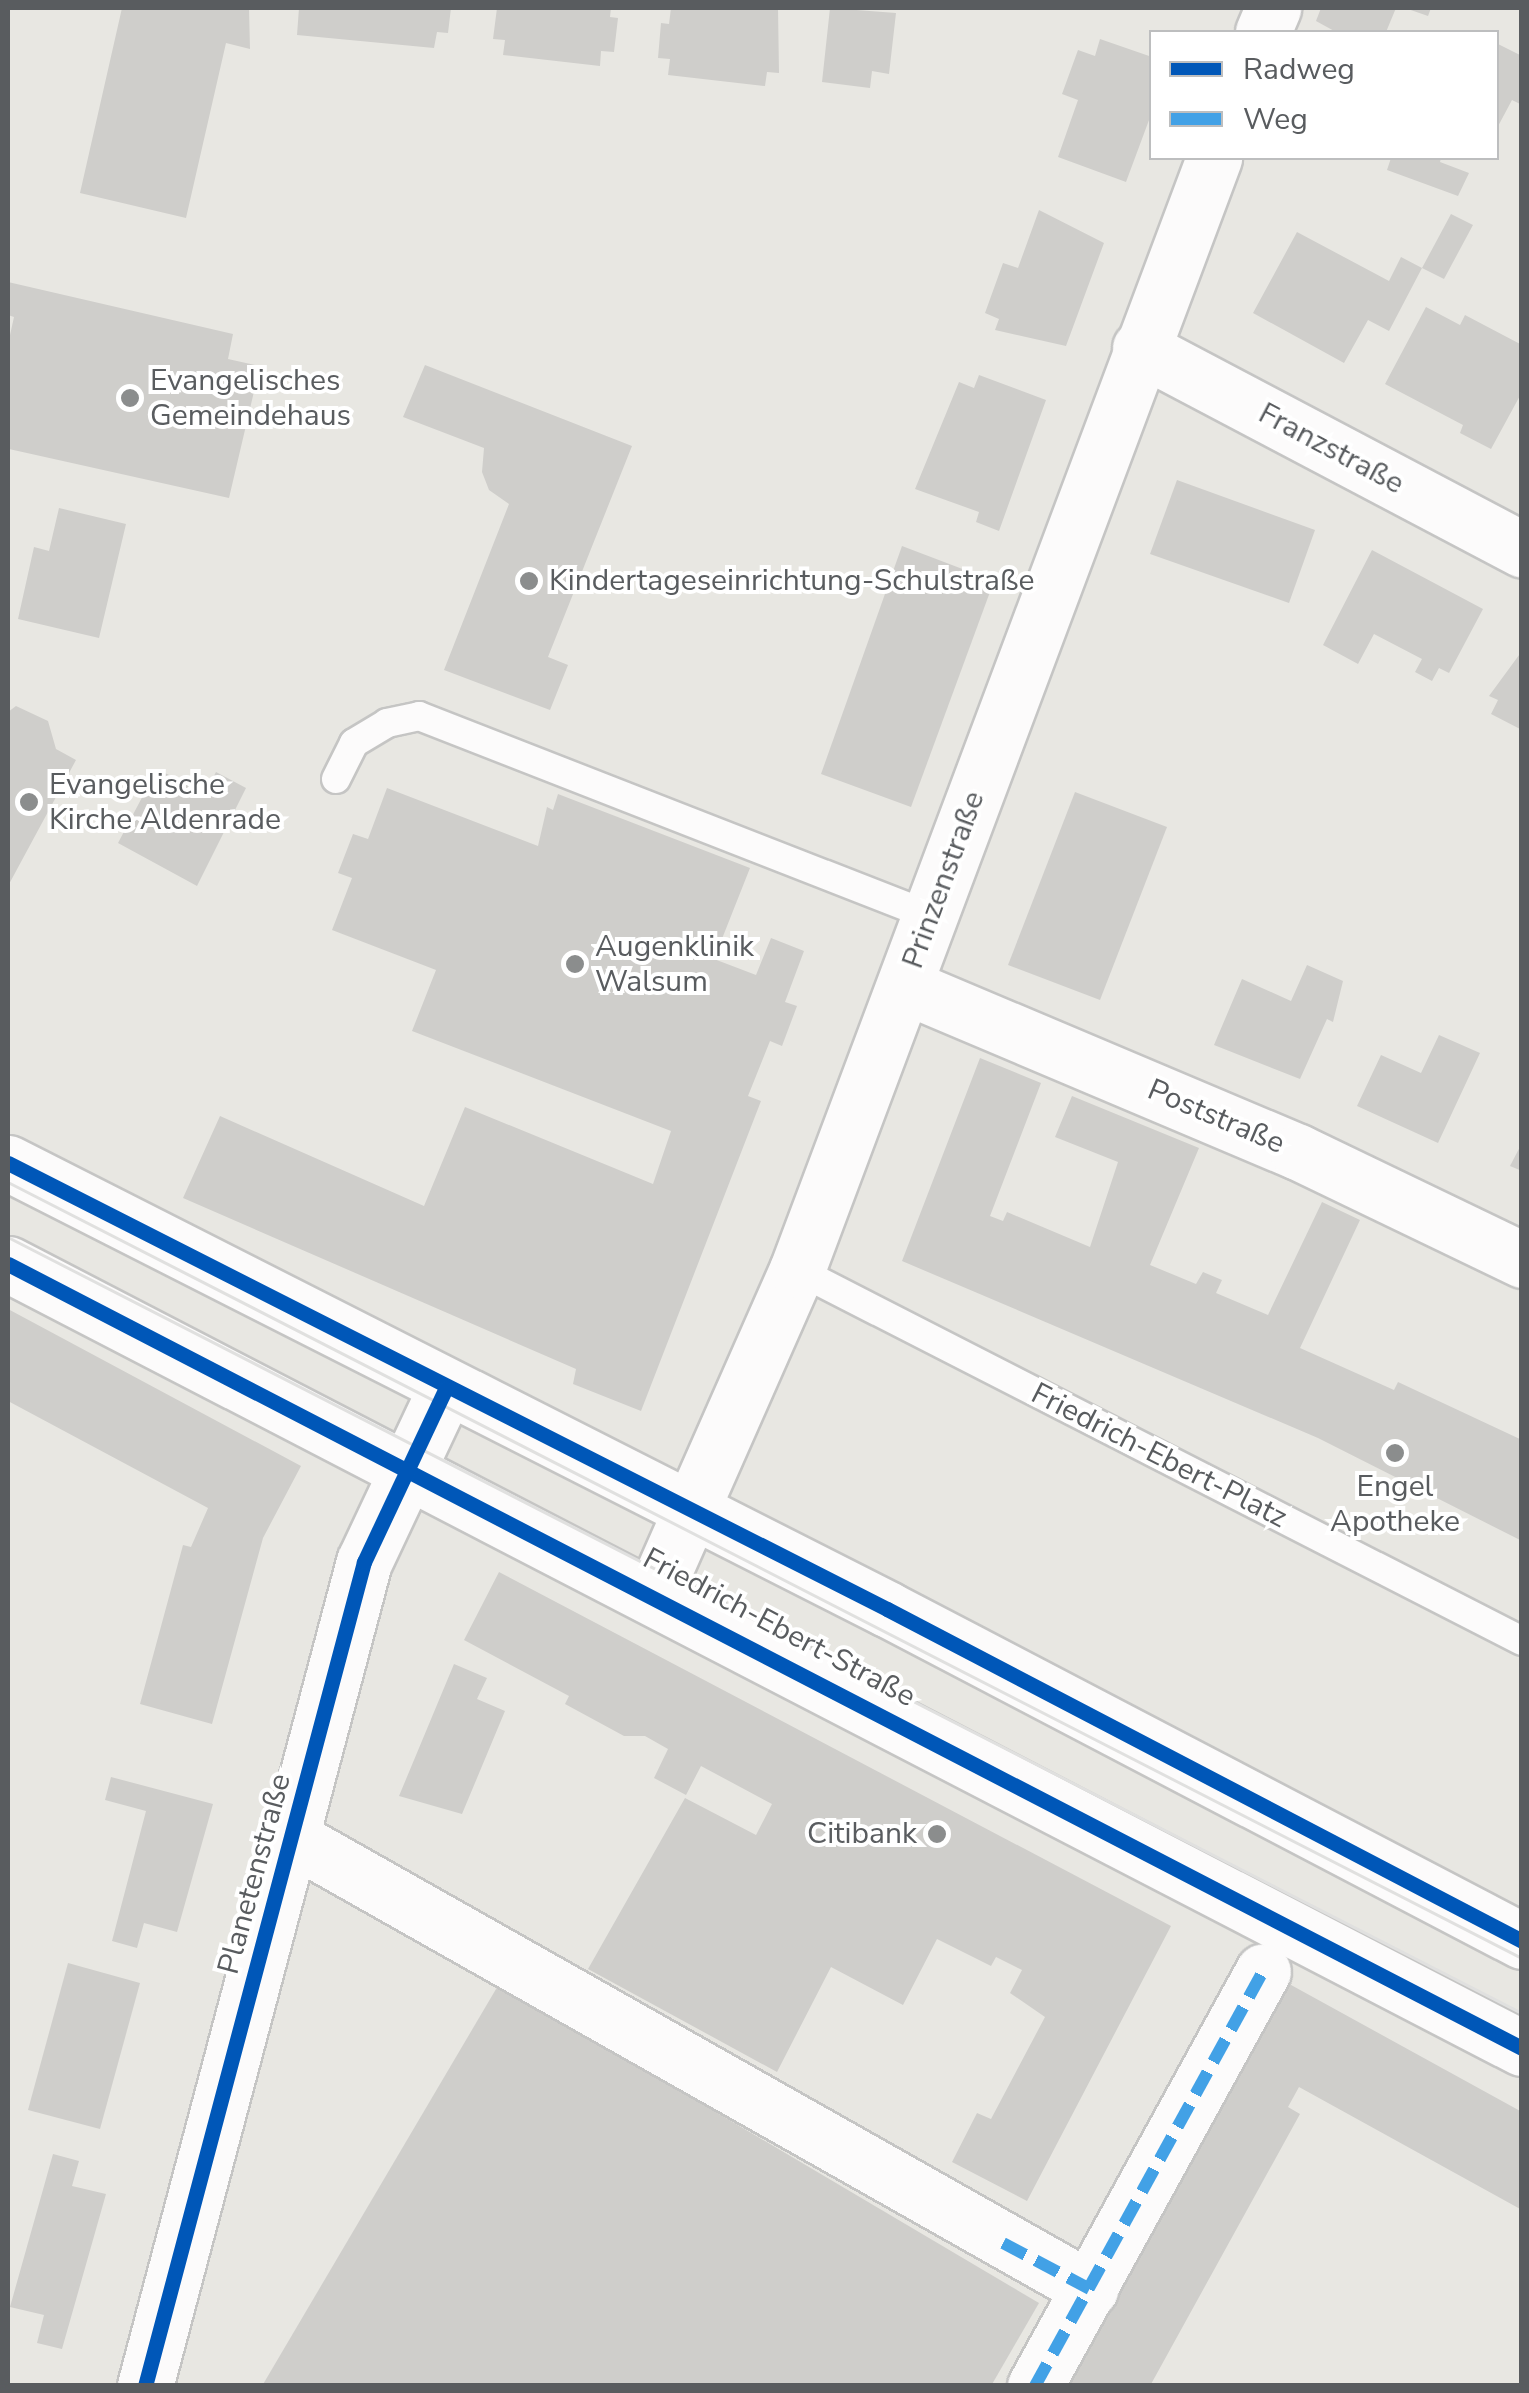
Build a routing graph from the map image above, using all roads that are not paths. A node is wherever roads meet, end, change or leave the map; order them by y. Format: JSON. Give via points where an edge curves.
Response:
{"nodes":[{"id":1,"x":1213,"y":160,"type":"edge"},
{"id":2,"x":1140,"y":348,"type":"junction"},
{"id":3,"x":1522,"y":549,"type":"edge"},
{"id":4,"x":336,"y":779,"type":"dead end"},
{"id":5,"x":931,"y":916,"type":"junction"},
{"id":6,"x":905,"y":986,"type":"junction"},
{"id":7,"x":8,"y":1163,"type":"edge"},
{"id":8,"x":1522,"y":1260,"type":"edge"},
{"id":9,"x":8,"y":1264,"type":"edge"},
{"id":10,"x":797,"y":1270,"type":"junction"},
{"id":11,"x":446,"y":1388,"type":"junction"},
{"id":12,"x":407,"y":1466,"type":"junction"},
{"id":13,"x":694,"y":1512,"type":"junction"},
{"id":14,"x":654,"y":1594,"type":"junction"},
{"id":15,"x":1522,"y":1642,"type":"edge"},
{"id":16,"x":292,"y":1838,"type":"junction"},
{"id":17,"x":1522,"y":1941,"type":"edge"},
{"id":18,"x":1262,"y":1972,"type":"dead end"},
{"id":19,"x":1522,"y":2048,"type":"edge"},
{"id":20,"x":1090,"y":2289,"type":"junction"},
{"id":21,"x":145,"y":2386,"type":"edge"},
{"id":22,"x":1036,"y":2386,"type":"edge"}],
"edges":[{"from":1,"to":2,"type":"street","name":"Prinzenstraße"},
{"from":2,"to":3,"type":"street","name":"Franzstraße"},
{"from":2,"to":5,"type":"street","name":"Prinzenstraße"},
{"from":4,"to":5,"type":"lane","via":[[354,744],[387,722],[419,716]]},
{"from":5,"to":6,"type":"street","name":"Prinzenstraße"},
{"from":6,"to":8,"type":"street","name":"Poststraße","via":[[1298,1152]]},
{"from":6,"to":10,"type":"street","name":"Prinzenstraße"},
{"from":7,"to":11,"type":"street","name":"Friedrich-Ebert-Straße"},
{"from":9,"to":12,"type":"street","name":"Friedrich-Ebert-Straße"},
{"from":10,"to":13,"type":"street","name":"Prinzenstraße"},
{"from":10,"to":15,"type":"lane","name":"Friedrich-Ebert-Platz"},
{"from":11,"to":12,"type":"street","name":"Planetenstraße"},
{"from":11,"to":13,"type":"street","name":"Friedrich-Ebert-Straße"},
{"from":12,"to":14,"type":"street","name":"Friedrich-Ebert-Straße"},
{"from":12,"to":16,"type":"street","name":"Planetenstraße","via":[[364,1562]]},
{"from":13,"to":14,"type":"street","name":"Prinzenstraße"},
{"from":13,"to":17,"type":"street","name":"Friedrich-Ebert-Straße"},
{"from":14,"to":19,"type":"street","name":"Friedrich-Ebert-Straße"},
{"from":16,"to":20,"type":"street","name":"Planetenstraße"},
{"from":16,"to":21,"type":"street","name":"Planetenstraße"},
{"from":18,"to":20,"type":"street"},
{"from":20,"to":22,"type":"street"}]}
